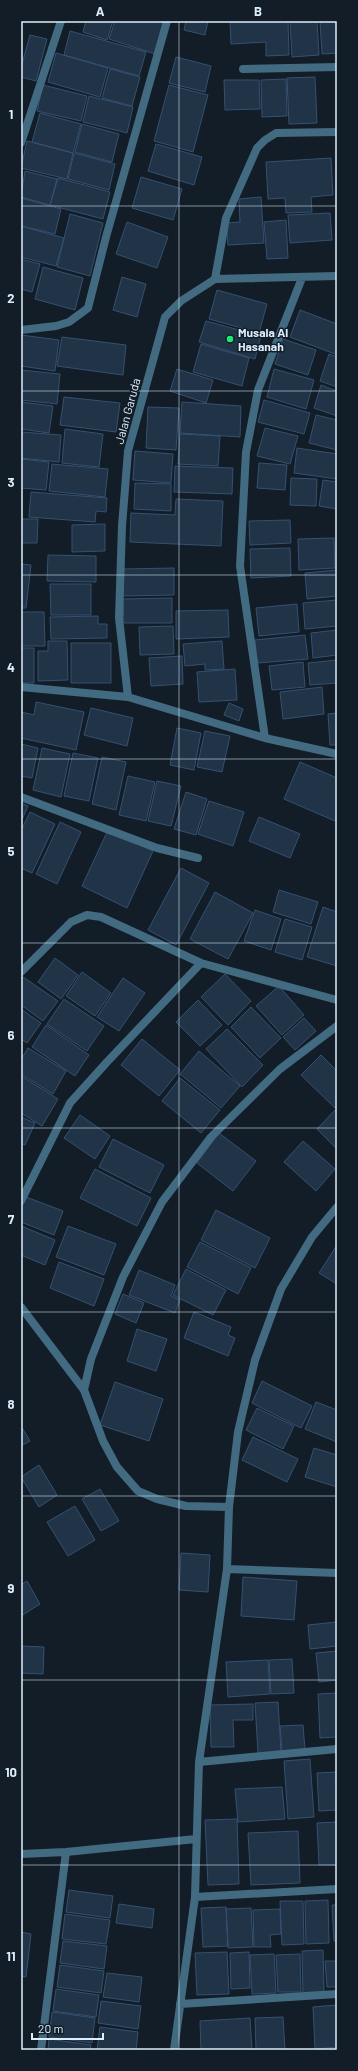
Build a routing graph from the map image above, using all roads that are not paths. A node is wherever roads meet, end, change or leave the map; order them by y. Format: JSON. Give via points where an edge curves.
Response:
{"nodes":[{"id":1,"x":61,"y":21,"type":"edge"},
{"id":2,"x":167,"y":21,"type":"edge"},
{"id":3,"x":337,"y":67,"type":"edge"},
{"id":4,"x":243,"y":69,"type":"dead end"},
{"id":5,"x":337,"y":132,"type":"edge"},
{"id":6,"x":21,"y":143,"type":"edge"},
{"id":7,"x":337,"y":276,"type":"edge"},
{"id":8,"x":302,"y":278,"type":"junction"},
{"id":9,"x":215,"y":279,"type":"junction"},
{"id":10,"x":21,"y":330,"type":"edge"},
{"id":11,"x":21,"y":687,"type":"edge"},
{"id":12,"x":128,"y":697,"type":"junction"},
{"id":13,"x":266,"y":738,"type":"junction"},
{"id":14,"x":337,"y":754,"type":"edge"},
{"id":15,"x":21,"y":797,"type":"edge"},
{"id":16,"x":198,"y":858,"type":"dead end"},
{"id":17,"x":201,"y":963,"type":"junction"},
{"id":18,"x":21,"y":972,"type":"edge"},
{"id":19,"x":337,"y":1000,"type":"edge"},
{"id":20,"x":337,"y":1026,"type":"edge"},
{"id":21,"x":21,"y":1200,"type":"edge"},
{"id":22,"x":337,"y":1207,"type":"edge"},
{"id":23,"x":21,"y":1307,"type":"edge"},
{"id":24,"x":84,"y":1390,"type":"junction"},
{"id":25,"x":229,"y":1507,"type":"junction"},
{"id":26,"x":227,"y":1569,"type":"junction"},
{"id":27,"x":337,"y":1573,"type":"edge"},
{"id":28,"x":337,"y":1749,"type":"edge"},
{"id":29,"x":199,"y":1762,"type":"junction"},
{"id":30,"x":196,"y":1839,"type":"junction"},
{"id":31,"x":66,"y":1852,"type":"junction"},
{"id":32,"x":21,"y":1854,"type":"edge"},
{"id":33,"x":337,"y":1889,"type":"edge"},
{"id":34,"x":196,"y":1897,"type":"junction"},
{"id":35,"x":337,"y":1994,"type":"edge"},
{"id":36,"x":180,"y":2004,"type":"junction"},
{"id":37,"x":41,"y":2050,"type":"edge"},
{"id":38,"x":174,"y":2050,"type":"edge"}],
"edges":[{"from":1,"to":6,"type":"street"},
{"from":2,"to":10,"type":"street","via":[[88,308],[69,322]]},
{"from":3,"to":4,"type":"street"},
{"from":5,"to":9,"type":"street","via":[[276,133],[257,148],[226,218]]},
{"from":7,"to":8,"type":"street"},
{"from":8,"to":9,"type":"street"},
{"from":8,"to":13,"type":"street","via":[[258,390],[246,452],[240,566]]},
{"from":9,"to":12,"type":"street","name":"Jalan Garuda","via":[[181,301],[165,317],[128,451],[119,618]]},
{"from":11,"to":12,"type":"street"},
{"from":12,"to":13,"type":"street"},
{"from":13,"to":14,"type":"street"},
{"from":15,"to":16,"type":"street","via":[[156,848]]},
{"from":17,"to":18,"type":"street","via":[[101,917],[87,915],[71,922]]},
{"from":17,"to":19,"type":"street"},
{"from":17,"to":21,"type":"street","via":[[70,1103]]},
{"from":20,"to":24,"type":"street","via":[[280,1069],[211,1137],[162,1202],[117,1292],[91,1359]]},
{"from":22,"to":25,"type":"street","via":[[312,1237],[281,1289],[255,1360],[238,1432]]},
{"from":23,"to":24,"type":"street"},
{"from":24,"to":25,"type":"street","via":[[113,1461],[138,1490],[158,1499],[186,1506]]},
{"from":25,"to":26,"type":"street"},
{"from":26,"to":27,"type":"street"},
{"from":26,"to":29,"type":"street"},
{"from":28,"to":29,"type":"street"},
{"from":29,"to":30,"type":"street"},
{"from":30,"to":31,"type":"street"},
{"from":30,"to":34,"type":"street"},
{"from":31,"to":32,"type":"street"},
{"from":31,"to":37,"type":"street"},
{"from":33,"to":34,"type":"street"},
{"from":34,"to":36,"type":"street"},
{"from":35,"to":36,"type":"street"},
{"from":36,"to":38,"type":"street"}]}
